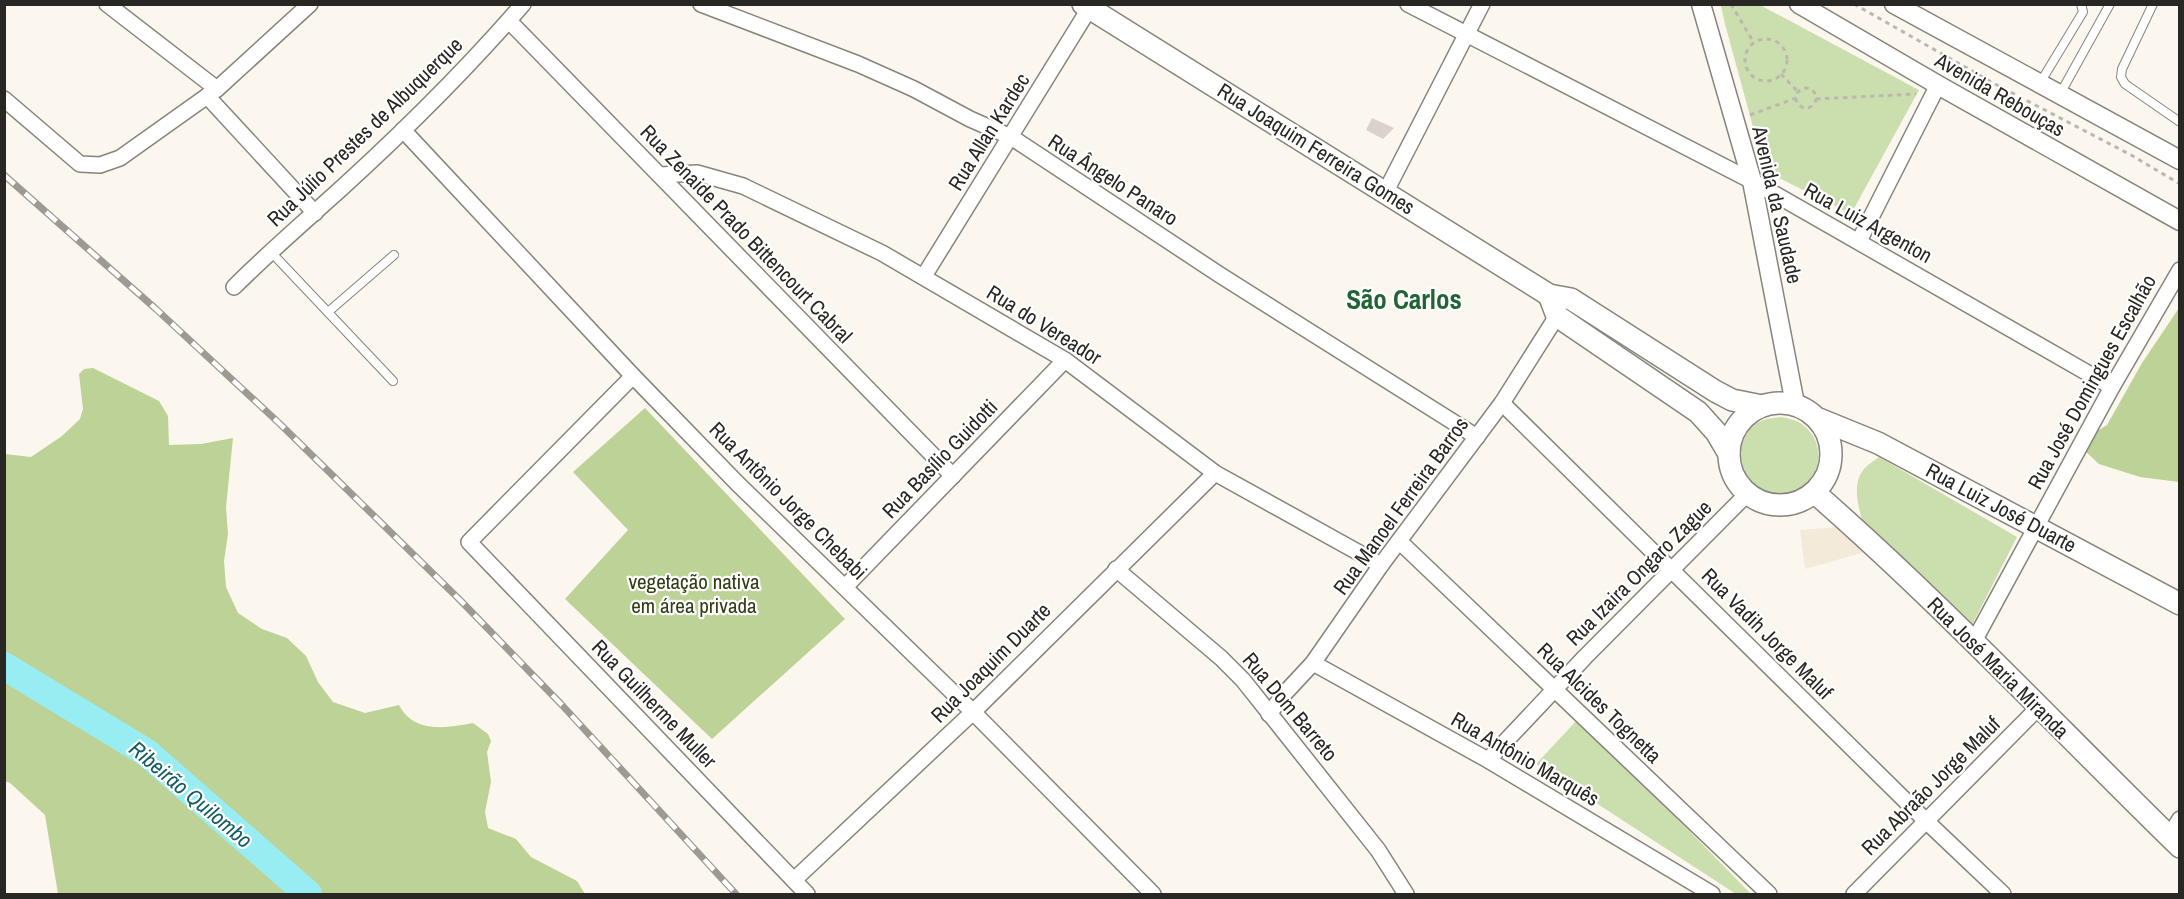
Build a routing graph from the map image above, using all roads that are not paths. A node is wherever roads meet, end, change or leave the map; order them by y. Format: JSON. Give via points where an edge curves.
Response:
{"nodes":[{"id":1,"x":107,"y":4,"type":"edge"},
{"id":2,"x":310,"y":4,"type":"edge"},
{"id":3,"x":523,"y":4,"type":"edge"},
{"id":4,"x":701,"y":4,"type":"edge"},
{"id":5,"x":1408,"y":4,"type":"edge"},
{"id":6,"x":1482,"y":4,"type":"edge"},
{"id":7,"x":1799,"y":4,"type":"edge"},
{"id":8,"x":1894,"y":4,"type":"edge"},
{"id":9,"x":2081,"y":4,"type":"edge"},
{"id":10,"x":2110,"y":4,"type":"edge"},
{"id":11,"x":2153,"y":4,"type":"edge"},
{"id":12,"x":1086,"y":7,"type":"edge"},
{"id":13,"x":1706,"y":9,"type":"edge"},
{"id":14,"x":509,"y":21,"type":"junction"},
{"id":15,"x":1465,"y":36,"type":"junction"},
{"id":16,"x":2040,"y":83,"type":"junction"},
{"id":17,"x":1936,"y":89,"type":"junction"},
{"id":18,"x":212,"y":93,"type":"junction"},
{"id":19,"x":2060,"y":95,"type":"junction"},
{"id":20,"x":4,"y":99,"type":"edge"},
{"id":21,"x":2180,"y":122,"type":"edge"},
{"id":22,"x":403,"y":130,"type":"junction"},
{"id":23,"x":1011,"y":137,"type":"junction"},
{"id":24,"x":2180,"y":160,"type":"edge"},
{"id":25,"x":660,"y":176,"type":"junction"},
{"id":26,"x":1752,"y":181,"type":"junction"},
{"id":27,"x":1385,"y":193,"type":"junction"},
{"id":28,"x":315,"y":213,"type":"junction"},
{"id":29,"x":2180,"y":221,"type":"edge"},
{"id":30,"x":1859,"y":241,"type":"junction"},
{"id":31,"x":270,"y":251,"type":"junction"},
{"id":32,"x":394,"y":255,"type":"dead end"},
{"id":33,"x":2180,"y":270,"type":"edge"},
{"id":34,"x":924,"y":276,"type":"junction"},
{"id":35,"x":234,"y":287,"type":"dead end"},
{"id":36,"x":1549,"y":295,"type":"junction"},
{"id":37,"x":328,"y":312,"type":"junction"},
{"id":38,"x":1557,"y":316,"type":"junction"},
{"id":39,"x":1065,"y":360,"type":"junction"},
{"id":40,"x":633,"y":376,"type":"junction"},
{"id":41,"x":393,"y":381,"type":"dead end"},
{"id":42,"x":2112,"y":387,"type":"junction"},
{"id":43,"x":1503,"y":403,"type":"junction"},
{"id":44,"x":1795,"y":404,"type":"junction"},
{"id":45,"x":1762,"y":406,"type":"junction"},
{"id":46,"x":1819,"y":419,"type":"junction"},
{"id":47,"x":1477,"y":437,"type":"junction"},
{"id":48,"x":1729,"y":454,"type":"junction"},
{"id":49,"x":1215,"y":473,"type":"junction"},
{"id":50,"x":953,"y":476,"type":"junction"},
{"id":51,"x":1815,"y":493,"type":"junction"},
{"id":52,"x":1747,"y":494,"type":"junction"},
{"id":53,"x":2036,"y":526,"type":"junction"},
{"id":54,"x":1400,"y":541,"type":"junction"},
{"id":55,"x":1381,"y":565,"type":"junction"},
{"id":56,"x":1672,"y":569,"type":"junction"},
{"id":57,"x":1116,"y":570,"type":"junction"},
{"id":58,"x":845,"y":586,"type":"junction"},
{"id":59,"x":2180,"y":604,"type":"edge"},
{"id":60,"x":1974,"y":643,"type":"junction"},
{"id":61,"x":1313,"y":663,"type":"junction"},
{"id":62,"x":1554,"y":690,"type":"junction"},
{"id":63,"x":2038,"y":708,"type":"junction"},
{"id":64,"x":973,"y":712,"type":"junction"},
{"id":65,"x":1269,"y":714,"type":"junction"},
{"id":66,"x":1488,"y":760,"type":"junction"},
{"id":67,"x":1925,"y":820,"type":"junction"},
{"id":68,"x":2176,"y":834,"type":"edge"},
{"id":69,"x":794,"y":880,"type":"junction"},
{"id":70,"x":807,"y":894,"type":"edge"},
{"id":71,"x":1153,"y":894,"type":"edge"},
{"id":72,"x":1406,"y":894,"type":"edge"},
{"id":73,"x":1712,"y":894,"type":"edge"},
{"id":74,"x":1769,"y":894,"type":"edge"},
{"id":75,"x":1854,"y":894,"type":"edge"},
{"id":76,"x":2003,"y":894,"type":"edge"}],
"edges":[{"from":1,"to":18,"type":"street"},
{"from":2,"to":18,"type":"street"},
{"from":3,"to":14,"type":"street","name":"Rua Júlio Prestes de Albuquerque"},
{"from":4,"to":23,"type":"street","name":"Rua Ângelo Panaro","via":[[858,64]]},
{"from":5,"to":15,"type":"street","name":"Rua Luiz Argenton"},
{"from":6,"to":15,"type":"street"},
{"from":7,"to":17,"type":"street","name":"Avenida Rebouças"},
{"from":8,"to":16,"type":"street","name":"Avenida Rebouças"},
{"from":9,"to":16,"type":"lane","via":[[2083,12]]},
{"from":10,"to":19,"type":"lane"},
{"from":11,"to":21,"type":"lane","via":[[2121,77],[2125,84]]},
{"from":12,"to":23,"type":"street","name":"Rua Allan Kardec"},
{"from":12,"to":27,"type":"main road","name":"Rua Joaquim Ferreira Gomes"},
{"from":13,"to":26,"type":"street","name":"Avenida da Saudade"},
{"from":14,"to":22,"type":"street","name":"Rua Júlio Prestes de Albuquerque"},
{"from":14,"to":25,"type":"street","name":"Rua Zenaide Prado Bittencourt Cabral"},
{"from":15,"to":26,"type":"street","name":"Rua Luiz Argenton"},
{"from":15,"to":27,"type":"street"},
{"from":16,"to":19,"type":"street","name":"Avenida Rebouças"},
{"from":17,"to":29,"type":"street","name":"Avenida Rebouças"},
{"from":17,"to":30,"type":"street"},
{"from":18,"to":20,"type":"street","via":[[120,158],[100,165],[80,165]]},
{"from":18,"to":28,"type":"street"},
{"from":19,"to":24,"type":"street","name":"Avenida Rebouças"},
{"from":22,"to":28,"type":"street","name":"Rua Júlio Prestes de Albuquerque"},
{"from":22,"to":40,"type":"street","name":"Rua Antônio Jorge Chebabi"},
{"from":23,"to":34,"type":"street","name":"Rua Allan Kardec"},
{"from":23,"to":47,"type":"street","name":"Rua Ângelo Panaro"},
{"from":25,"to":34,"type":"street","name":"Rua do Vereador","via":[[698,173],[743,186]]},
{"from":25,"to":50,"type":"street","name":"Rua Zenaide Prado Bittencourt Cabral"},
{"from":26,"to":30,"type":"street","name":"Rua Luiz Argenton"},
{"from":26,"to":44,"type":"street","name":"Avenida da Saudade"},
{"from":27,"to":36,"type":"main road","name":"Rua Joaquim Ferreira Gomes"},
{"from":28,"to":31,"type":"street","name":"Rua Júlio Prestes de Albuquerque"},
{"from":30,"to":42,"type":"street","name":"Rua Luiz Argenton"},
{"from":31,"to":35,"type":"street","name":"Rua Júlio Prestes de Albuquerque"},
{"from":31,"to":37,"type":"lane"},
{"from":32,"to":37,"type":"lane"},
{"from":33,"to":42,"type":"street","name":"Rua José Domingues Escalhão"},
{"from":34,"to":39,"type":"street","name":"Rua do Vereador"},
{"from":36,"to":38,"type":"main road"},
{"from":36,"to":45,"type":"main road","name":"Rua Joaquim Ferreira Gomes","via":[[1571,299],[1732,400]]},
{"from":37,"to":41,"type":"lane"},
{"from":38,"to":43,"type":"street","name":"Rua Manoel Ferreira Barros"},
{"from":38,"to":48,"type":"main road","via":[[1698,412]]},
{"from":39,"to":49,"type":"street","name":"Rua do Vereador"},
{"from":39,"to":50,"type":"street","name":"Rua Basílio Guidotti"},
{"from":40,"to":58,"type":"street","name":"Rua Antônio Jorge Chebabi"},
{"from":40,"to":69,"type":"street","name":"Rua Guilherme Muller","via":[[469,542]]},
{"from":42,"to":53,"type":"street","name":"Rua José Domingues Escalhão"},
{"from":43,"to":47,"type":"street","name":"Rua Manoel Ferreira Barros"},
{"from":43,"to":56,"type":"street","name":"Rua Vadih Jorge Maluf"},
{"from":44,"to":45,"type":"main road","via":[[1775,402]]},
{"from":44,"to":46,"type":"main road"},
{"from":45,"to":48,"type":"main road","via":[[1748,414],[1739,426]]},
{"from":46,"to":51,"type":"main road","via":[[1831,448],[1830,463]]},
{"from":46,"to":53,"type":"main road","name":"Rua Luiz José Duarte","via":[[1878,443]]},
{"from":47,"to":54,"type":"street","name":"Rua Manoel Ferreira Barros"},
{"from":48,"to":52,"type":"main road","via":[[1737,482]]},
{"from":49,"to":55,"type":"street","name":"Rua do Vereador"},
{"from":49,"to":57,"type":"street","name":"Rua Joaquim Duarte"},
{"from":50,"to":58,"type":"street","name":"Rua Basílio Guidotti"},
{"from":51,"to":52,"type":"main road","via":[[1778,505]]},
{"from":51,"to":60,"type":"main road","name":"Rua José Maria Miranda"},
{"from":52,"to":56,"type":"street","name":"Rua Izaira Ongaro Zague"},
{"from":53,"to":59,"type":"main road","name":"Rua Luiz José Duarte"},
{"from":53,"to":60,"type":"street","name":"Rua José Domingues Escalhão"},
{"from":54,"to":55,"type":"street","name":"Rua Manoel Ferreira Barros"},
{"from":54,"to":62,"type":"street","name":"Rua Alcides Tognetta"},
{"from":55,"to":61,"type":"street","name":"Rua Manoel Ferreira Barros"},
{"from":56,"to":62,"type":"street","name":"Rua Izaira Ongaro Zague"},
{"from":56,"to":67,"type":"street","name":"Rua Vadih Jorge Maluf"},
{"from":57,"to":64,"type":"street","name":"Rua Joaquim Duarte"},
{"from":57,"to":65,"type":"street","name":"Rua Dom Barreto","via":[[1221,658],[1244,680]]},
{"from":58,"to":64,"type":"street","name":"Rua Antônio Jorge Chebabi"},
{"from":60,"to":63,"type":"main road","name":"Rua José Maria Miranda"},
{"from":61,"to":65,"type":"street","name":"Rua Manoel Ferreira Barros"},
{"from":61,"to":66,"type":"street","name":"Rua Antônio Marquês"},
{"from":62,"to":66,"type":"street","name":"Rua Izaira Ongaro Zague"},
{"from":62,"to":74,"type":"street","name":"Rua Alcides Tognetta"},
{"from":63,"to":67,"type":"street","name":"Rua Abraão Jorge Maluf"},
{"from":63,"to":68,"type":"main road","name":"Rua José Maria Miranda"},
{"from":64,"to":69,"type":"street","name":"Rua Joaquim Duarte"},
{"from":64,"to":71,"type":"street","name":"Rua Antônio Jorge Chebabi"},
{"from":65,"to":72,"type":"street","name":"Rua Dom Barreto","via":[[1378,850]]},
{"from":66,"to":73,"type":"street","name":"Rua Antônio Marquês"},
{"from":67,"to":75,"type":"street","name":"Rua Abraão Jorge Maluf"},
{"from":67,"to":76,"type":"street","name":"Rua Vadih Jorge Maluf"},
{"from":69,"to":70,"type":"street","name":"Rua Guilherme Muller"}]}
